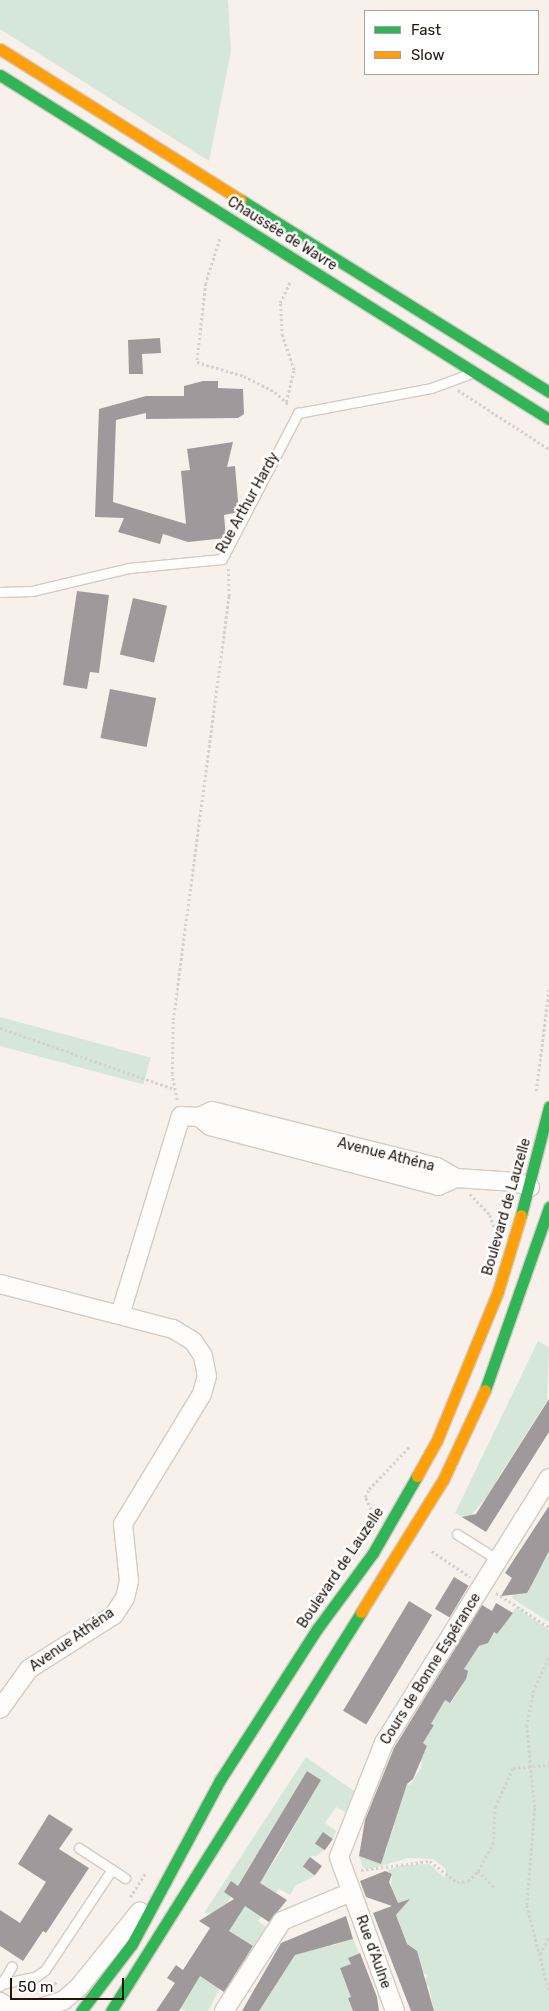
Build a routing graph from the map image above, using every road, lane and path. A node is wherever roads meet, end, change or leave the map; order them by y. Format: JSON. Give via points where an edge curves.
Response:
{"nodes":[{"id":1,"x":0,"y":50,"type":"edge"},
{"id":2,"x":0,"y":75,"type":"edge"},
{"id":3,"x":230,"y":219,"type":"junction"},
{"id":4,"x":290,"y":282,"type":"dead end"},
{"id":5,"x":479,"y":375,"type":"junction"},
{"id":6,"x":549,"y":392,"type":"edge"},
{"id":7,"x":286,"y":402,"type":"junction"},
{"id":8,"x":298,"y":413,"type":"junction"},
{"id":9,"x":549,"y":419,"type":"edge"},
{"id":10,"x":545,"y":431,"type":"dead end"},
{"id":11,"x":222,"y":558,"type":"junction"},
{"id":12,"x":0,"y":592,"type":"edge"},
{"id":13,"x":549,"y":989,"type":"edge"},
{"id":14,"x":0,"y":1028,"type":"edge"},
{"id":15,"x":535,"y":1096,"type":"dead end"},
{"id":16,"x":549,"y":1107,"type":"edge"},
{"id":17,"x":456,"y":1178,"type":"junction"},
{"id":18,"x":532,"y":1179,"type":"junction"},
{"id":19,"x":549,"y":1205,"type":"edge"},
{"id":20,"x":495,"y":1235,"type":"dead end"},
{"id":21,"x":0,"y":1284,"type":"edge"},
{"id":22,"x":120,"y":1315,"type":"junction"},
{"id":23,"x":411,"y":1444,"type":"dead end"},
{"id":24,"x":549,"y":1478,"type":"edge"},
{"id":25,"x":373,"y":1514,"type":"dead end"},
{"id":26,"x":457,"y":1534,"type":"dead end"},
{"id":27,"x":432,"y":1551,"type":"dead end"},
{"id":28,"x":498,"y":1560,"type":"junction"},
{"id":29,"x":483,"y":1585,"type":"junction"},
{"id":30,"x":549,"y":1627,"type":"edge"},
{"id":31,"x":549,"y":1658,"type":"edge"},
{"id":32,"x":0,"y":1709,"type":"edge"},
{"id":33,"x":530,"y":1765,"type":"junction"},
{"id":34,"x":549,"y":1765,"type":"edge"},
{"id":35,"x":202,"y":1812,"type":"junction"},
{"id":36,"x":79,"y":1848,"type":"dead end"},
{"id":37,"x":112,"y":1869,"type":"junction"},
{"id":38,"x":341,"y":1869,"type":"junction"},
{"id":39,"x":478,"y":1871,"type":"junction"},
{"id":40,"x":125,"y":1878,"type":"dead end"},
{"id":41,"x":496,"y":1889,"type":"dead end"},
{"id":42,"x":351,"y":1892,"type":"junction"},
{"id":43,"x":549,"y":1936,"type":"edge"},
{"id":44,"x":539,"y":1955,"type":"junction"},
{"id":45,"x":12,"y":1966,"type":"dead end"},
{"id":46,"x":549,"y":1991,"type":"edge"},
{"id":47,"x":5,"y":1998,"type":"edge"},
{"id":48,"x":81,"y":2011,"type":"edge"},
{"id":49,"x":111,"y":2011,"type":"edge"},
{"id":50,"x":224,"y":2011,"type":"edge"},
{"id":51,"x":395,"y":2011,"type":"edge"}],
"edges":[{"from":1,"to":6,"type":"main road","name":"Chaussée de Wavre"},
{"from":2,"to":3,"type":"main road","name":"Chaussée de Wavre"},
{"from":3,"to":5,"type":"main road","name":"Chaussée de Wavre"},
{"from":3,"to":7,"type":"path","via":[[214,252],[206,284],[197,362],[244,376]]},
{"from":4,"to":7,"type":"path","via":[[280,303],[282,336],[294,370]]},
{"from":5,"to":8,"type":"lane","via":[[431,388]]},
{"from":5,"to":9,"type":"main road","name":"Chaussée de Wavre"},
{"from":5,"to":10,"type":"main road","via":[[498,400]]},
{"from":7,"to":8,"type":"path"},
{"from":8,"to":11,"type":"lane","name":"Rue Arthur Hardy"},
{"from":11,"to":12,"type":"lane","name":"Rue Arthur Hardy","via":[[129,568],[32,591]]},
{"from":11,"to":14,"type":"path","via":[[230,572],[229,596],[173,1020],[174,1089]]},
{"from":13,"to":15,"type":"path"},
{"from":16,"to":18,"type":"main road","name":"Boulevard de Lauzelle"},
{"from":17,"to":18,"type":"street","via":[[516,1182]]},
{"from":17,"to":20,"type":"path","via":[[490,1215]]},
{"from":17,"to":22,"type":"street","name":"Avenue Athéna","via":[[437,1167],[212,1111],[199,1118],[181,1116]]},
{"from":18,"to":19,"type":"main road"},
{"from":18,"to":35,"type":"main road","name":"Boulevard de Lauzelle","via":[[475,1357],[420,1474],[373,1552],[301,1653]]},
{"from":19,"to":49,"type":"main road","via":[[496,1364],[439,1488]]},
{"from":21,"to":22,"type":"street","name":"Avenue Athéna"},
{"from":22,"to":32,"type":"street","name":"Avenue Athéna","via":[[173,1329],[193,1340],[203,1356],[207,1376],[202,1394],[129,1509],[123,1524],[129,1581],[125,1598],[114,1615],[29,1669]]},
{"from":23,"to":25,"type":"path","via":[[369,1489],[365,1498]]},
{"from":24,"to":28,"type":"street","name":"Cours de Bonne Espérance"},
{"from":26,"to":28,"type":"lane"},
{"from":27,"to":29,"type":"path"},
{"from":28,"to":29,"type":"street","name":"Cours de Bonne Espérance"},
{"from":29,"to":30,"type":"path"},
{"from":29,"to":38,"type":"street","name":"Cours de Bonne Espérance","via":[[384,1743],[339,1857]]},
{"from":31,"to":33,"type":"path","via":[[528,1709]]},
{"from":33,"to":34,"type":"path"},
{"from":33,"to":39,"type":"path","via":[[513,1768],[503,1786],[495,1807],[493,1844]]},
{"from":33,"to":44,"type":"path","via":[[535,1808],[527,1905]]},
{"from":35,"to":47,"type":"street","via":[[187,1829],[139,1911],[79,1987],[48,2007]]},
{"from":35,"to":48,"type":"main road","name":"Boulevard de Lauzelle","via":[[132,1944]]},
{"from":36,"to":37,"type":"lane"},
{"from":37,"to":40,"type":"lane"},
{"from":37,"to":47,"type":"lane","via":[[46,1970]]},
{"from":38,"to":39,"type":"path","via":[[353,1866],[365,1872],[400,1862],[430,1861],[457,1882],[468,1881]]},
{"from":38,"to":42,"type":"street","name":"Cours de Bonne Espérance"},
{"from":39,"to":41,"type":"path"},
{"from":42,"to":50,"type":"street","via":[[282,1920]]},
{"from":42,"to":51,"type":"street","name":"Rue d'Aulne"},
{"from":43,"to":44,"type":"path"},
{"from":44,"to":46,"type":"path"},
{"from":45,"to":47,"type":"lane"}]}
